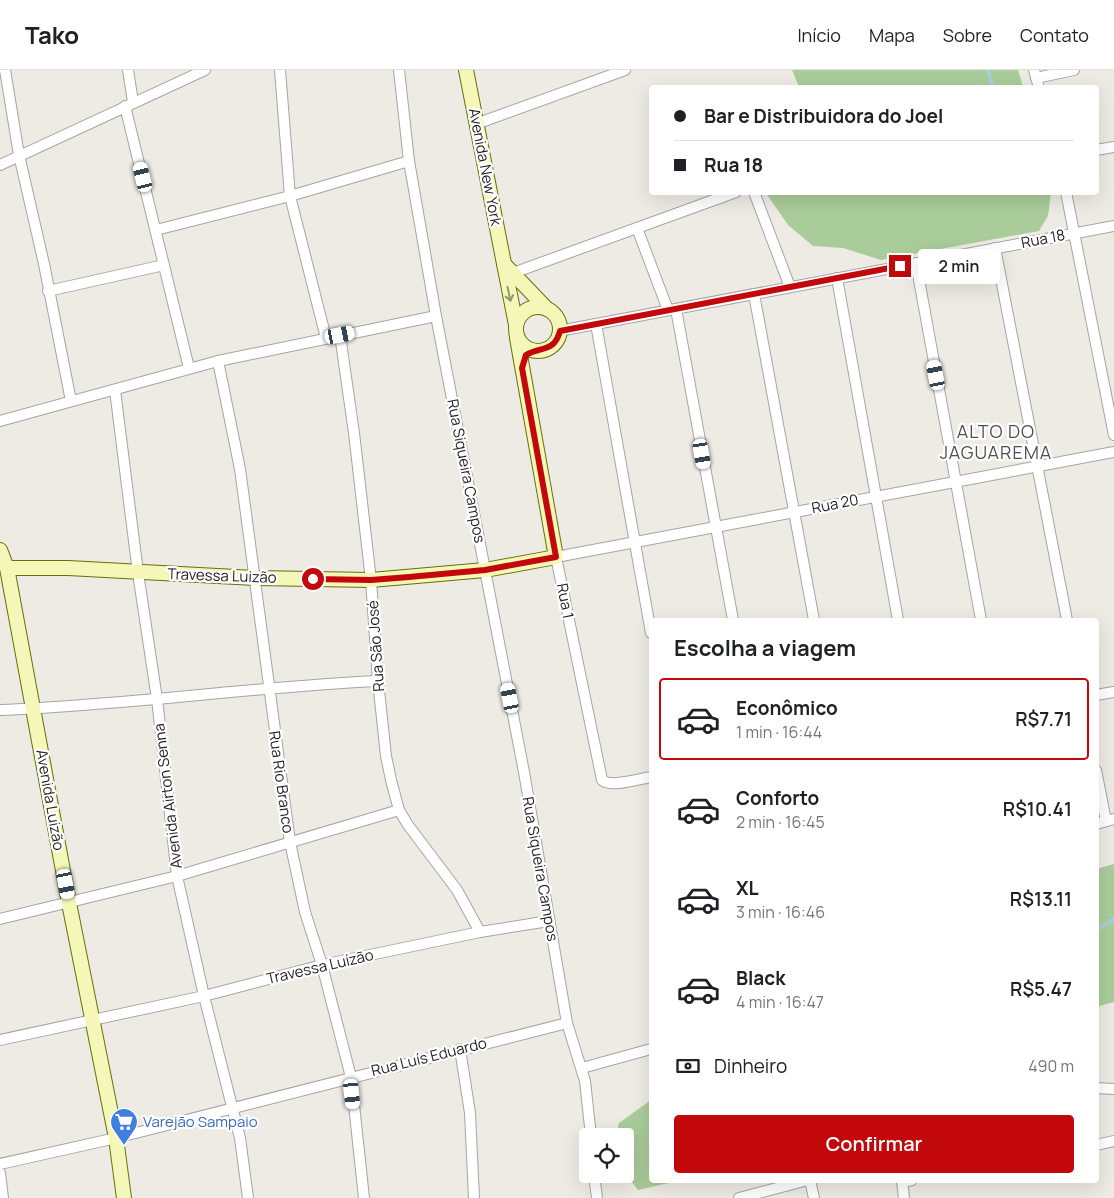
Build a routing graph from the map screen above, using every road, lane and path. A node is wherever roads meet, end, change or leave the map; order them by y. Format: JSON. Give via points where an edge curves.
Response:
{"nodes":[{"id":1,"x":5,"y":70,"type":"edge"},
{"id":2,"x":128,"y":70,"type":"edge"},
{"id":3,"x":205,"y":70,"type":"edge"},
{"id":4,"x":280,"y":70,"type":"edge"},
{"id":5,"x":398,"y":70,"type":"edge"},
{"id":6,"x":466,"y":70,"type":"edge"},
{"id":7,"x":625,"y":70,"type":"edge"},
{"id":8,"x":1074,"y":70,"type":"edge"},
{"id":9,"x":1036,"y":78,"type":"edge"},
{"id":10,"x":129,"y":104,"type":"junction"},
{"id":11,"x":476,"y":124,"type":"junction"},
{"id":12,"x":1114,"y":147,"type":"edge"},
{"id":13,"x":1099,"y":150,"type":"edge"},
{"id":14,"x":19,"y":155,"type":"junction"},
{"id":15,"x":409,"y":161,"type":"junction"},
{"id":16,"x":0,"y":165,"type":"edge"},
{"id":17,"x":728,"y":195,"type":"edge"},
{"id":18,"x":755,"y":195,"type":"edge"},
{"id":19,"x":1067,"y":195,"type":"edge"},
{"id":20,"x":290,"y":196,"type":"junction"},
{"id":21,"x":1114,"y":226,"type":"edge"},
{"id":22,"x":637,"y":228,"type":"junction"},
{"id":23,"x":156,"y":230,"type":"junction"},
{"id":24,"x":1074,"y":233,"type":"junction"},
{"id":25,"x":995,"y":248,"type":"junction"},
{"id":26,"x":916,"y":263,"type":"junction"},
{"id":27,"x":164,"y":265,"type":"junction"},
{"id":28,"x":508,"y":268,"type":"junction"},
{"id":29,"x":837,"y":278,"type":"junction"},
{"id":30,"x":790,"y":287,"type":"junction"},
{"id":31,"x":48,"y":291,"type":"junction"},
{"id":32,"x":754,"y":294,"type":"junction"},
{"id":33,"x":547,"y":308,"type":"junction"},
{"id":34,"x":672,"y":310,"type":"junction"},
{"id":35,"x":436,"y":316,"type":"junction"},
{"id":36,"x":596,"y":324,"type":"junction"},
{"id":37,"x":517,"y":331,"type":"junction"},
{"id":38,"x":560,"y":331,"type":"junction"},
{"id":39,"x":340,"y":335,"type":"junction"},
{"id":40,"x":326,"y":338,"type":"junction"},
{"id":41,"x":537,"y":351,"type":"junction"},
{"id":42,"x":218,"y":361,"type":"junction"},
{"id":43,"x":189,"y":368,"type":"junction"},
{"id":44,"x":522,"y":368,"type":"junction"},
{"id":45,"x":115,"y":390,"type":"junction"},
{"id":46,"x":71,"y":401,"type":"junction"},
{"id":47,"x":0,"y":421,"type":"edge"},
{"id":48,"x":1114,"y":436,"type":"edge"},
{"id":49,"x":1114,"y":452,"type":"edge"},
{"id":50,"x":1038,"y":466,"type":"junction"},
{"id":51,"x":956,"y":482,"type":"junction"},
{"id":52,"x":876,"y":496,"type":"junction"},
{"id":53,"x":794,"y":512,"type":"junction"},
{"id":54,"x":716,"y":527,"type":"junction"},
{"id":55,"x":635,"y":542,"type":"junction"},
{"id":56,"x":0,"y":550,"type":"edge"},
{"id":57,"x":556,"y":557,"type":"junction"},
{"id":58,"x":7,"y":568,"type":"junction"},
{"id":59,"x":485,"y":570,"type":"junction"},
{"id":60,"x":138,"y":573,"type":"junction"},
{"id":61,"x":255,"y":578,"type":"junction"},
{"id":62,"x":371,"y":580,"type":"junction"},
{"id":63,"x":733,"y":618,"type":"edge"},
{"id":64,"x":814,"y":618,"type":"edge"},
{"id":65,"x":898,"y":618,"type":"edge"},
{"id":66,"x":981,"y":618,"type":"edge"},
{"id":67,"x":1067,"y":618,"type":"edge"},
{"id":68,"x":649,"y":622,"type":"edge"},
{"id":69,"x":378,"y":681,"type":"junction"},
{"id":70,"x":269,"y":689,"type":"junction"},
{"id":71,"x":1114,"y":692,"type":"edge"},
{"id":72,"x":1099,"y":694,"type":"edge"},
{"id":73,"x":157,"y":699,"type":"junction"},
{"id":74,"x":34,"y":708,"type":"junction"},
{"id":75,"x":0,"y":710,"type":"edge"},
{"id":76,"x":649,"y":777,"type":"edge"},
{"id":77,"x":1099,"y":787,"type":"edge"},
{"id":78,"x":398,"y":810,"type":"junction"},
{"id":79,"x":1105,"y":822,"type":"edge"},
{"id":80,"x":290,"y":842,"type":"junction"},
{"id":81,"x":177,"y":876,"type":"junction"},
{"id":82,"x":69,"y":903,"type":"junction"},
{"id":83,"x":0,"y":919,"type":"edge"},
{"id":84,"x":549,"y":921,"type":"junction"},
{"id":85,"x":480,"y":932,"type":"junction"},
{"id":86,"x":322,"y":966,"type":"junction"},
{"id":87,"x":204,"y":996,"type":"junction"},
{"id":88,"x":93,"y":1020,"type":"junction"},
{"id":89,"x":567,"y":1022,"type":"junction"},
{"id":90,"x":0,"y":1040,"type":"edge"},
{"id":91,"x":460,"y":1049,"type":"junction"},
{"id":92,"x":649,"y":1050,"type":"edge"},
{"id":93,"x":582,"y":1068,"type":"junction"},
{"id":94,"x":351,"y":1077,"type":"junction"},
{"id":95,"x":1099,"y":1088,"type":"edge"},
{"id":96,"x":1114,"y":1089,"type":"edge"},
{"id":97,"x":233,"y":1108,"type":"junction"},
{"id":98,"x":590,"y":1128,"type":"edge"},
{"id":99,"x":116,"y":1138,"type":"junction"},
{"id":100,"x":1114,"y":1141,"type":"edge"},
{"id":101,"x":1099,"y":1144,"type":"edge"},
{"id":102,"x":0,"y":1164,"type":"edge"},
{"id":103,"x":0,"y":1173,"type":"edge"},
{"id":104,"x":595,"y":1183,"type":"edge"},
{"id":105,"x":797,"y":1183,"type":"edge"},
{"id":106,"x":810,"y":1183,"type":"edge"},
{"id":107,"x":905,"y":1183,"type":"edge"},
{"id":108,"x":3,"y":1198,"type":"edge"},
{"id":109,"x":124,"y":1198,"type":"edge"},
{"id":110,"x":248,"y":1198,"type":"edge"},
{"id":111,"x":364,"y":1198,"type":"edge"},
{"id":112,"x":474,"y":1198,"type":"edge"},
{"id":113,"x":597,"y":1198,"type":"edge"},
{"id":114,"x":739,"y":1198,"type":"edge"},
{"id":115,"x":814,"y":1198,"type":"edge"},
{"id":116,"x":904,"y":1198,"type":"edge"}],
"edges":[{"from":1,"to":14,"type":"street"},
{"from":2,"to":10,"type":"street"},
{"from":3,"to":10,"type":"street"},
{"from":4,"to":20,"type":"street"},
{"from":5,"to":15,"type":"street","name":"Rua Siqueira Campos"},
{"from":6,"to":11,"type":"street","name":"Avenida New York"},
{"from":7,"to":11,"type":"street"},
{"from":8,"to":9,"type":"street"},
{"from":10,"to":14,"type":"street"},
{"from":10,"to":23,"type":"street"},
{"from":11,"to":28,"type":"street","name":"Avenida New York"},
{"from":12,"to":13,"type":"street"},
{"from":14,"to":16,"type":"street"},
{"from":14,"to":31,"type":"street"},
{"from":15,"to":20,"type":"street"},
{"from":15,"to":35,"type":"street","name":"Rua Siqueira Campos"},
{"from":17,"to":22,"type":"street"},
{"from":18,"to":30,"type":"street"},
{"from":19,"to":24,"type":"street"},
{"from":20,"to":23,"type":"street"},
{"from":20,"to":40,"type":"street"},
{"from":21,"to":24,"type":"street","name":"Rua 18"},
{"from":22,"to":28,"type":"street"},
{"from":22,"to":34,"type":"street"},
{"from":23,"to":27,"type":"street"},
{"from":24,"to":25,"type":"street","name":"Rua 18"},
{"from":24,"to":48,"type":"street"},
{"from":25,"to":26,"type":"street","name":"Rua 18"},
{"from":25,"to":50,"type":"street"},
{"from":26,"to":29,"type":"street","name":"Rua 18"},
{"from":26,"to":51,"type":"street"},
{"from":27,"to":31,"type":"street"},
{"from":27,"to":43,"type":"street"},
{"from":28,"to":33,"type":"street"},
{"from":28,"to":37,"type":"street","name":"Avenida New York","one_way":true},
{"from":29,"to":30,"type":"street","name":"Rua 18"},
{"from":29,"to":52,"type":"street"},
{"from":30,"to":32,"type":"street","name":"Rua 18"},
{"from":31,"to":46,"type":"street"},
{"from":32,"to":34,"type":"street","name":"Rua 18"},
{"from":32,"to":53,"type":"street"},
{"from":33,"to":37,"type":"street","via":[[527,309],[518,319]]},
{"from":33,"to":38,"type":"street","via":[[557,318]]},
{"from":34,"to":36,"type":"street","name":"Rua 18"},
{"from":34,"to":54,"type":"street"},
{"from":35,"to":39,"type":"street"},
{"from":35,"to":59,"type":"street","name":"Rua Siqueira Campos"},
{"from":36,"to":38,"type":"street","name":"Rua 18"},
{"from":36,"to":55,"type":"street"},
{"from":37,"to":41,"type":"street","via":[[525,347]]},
{"from":37,"to":44,"type":"street","name":"Rua 1"},
{"from":38,"to":41,"type":"street","via":[[550,347]]},
{"from":39,"to":40,"type":"street"},
{"from":39,"to":62,"type":"street","name":"Rua São José"},
{"from":40,"to":42,"type":"street"},
{"from":41,"to":44,"type":"street","via":[[526,355]]},
{"from":42,"to":43,"type":"street"},
{"from":42,"to":61,"type":"street","name":"Rua Rio Branco","via":[[240,469]]},
{"from":43,"to":45,"type":"street"},
{"from":44,"to":57,"type":"street","name":"Rua 1"},
{"from":45,"to":46,"type":"street"},
{"from":45,"to":60,"type":"street","name":"Avenida Airton Senna"},
{"from":46,"to":47,"type":"street"},
{"from":49,"to":50,"type":"street","name":"Rua 20"},
{"from":50,"to":51,"type":"street","name":"Rua 20"},
{"from":50,"to":67,"type":"street"},
{"from":51,"to":52,"type":"street","name":"Rua 20"},
{"from":51,"to":66,"type":"street"},
{"from":52,"to":53,"type":"street","name":"Rua 20"},
{"from":52,"to":65,"type":"street"},
{"from":53,"to":54,"type":"street","name":"Rua 20"},
{"from":53,"to":64,"type":"street"},
{"from":54,"to":55,"type":"street","name":"Rua 20"},
{"from":54,"to":63,"type":"street"},
{"from":55,"to":57,"type":"street","name":"Rua 20"},
{"from":55,"to":68,"type":"street"},
{"from":56,"to":58,"type":"street","name":"Avenida Luizão"},
{"from":57,"to":59,"type":"street","name":"Travessa Luizão"},
{"from":57,"to":76,"type":"street","name":"Rua 1","via":[[602,780],[612,784]]},
{"from":58,"to":60,"type":"street","name":"Travessa Luizão"},
{"from":58,"to":74,"type":"street","name":"Avenida Luizão"},
{"from":59,"to":62,"type":"street","name":"Travessa Luizão"},
{"from":59,"to":84,"type":"street","name":"Rua Siqueira Campos"},
{"from":60,"to":61,"type":"street","name":"Travessa Luizão"},
{"from":60,"to":73,"type":"street","name":"Avenida Airton Senna"},
{"from":61,"to":62,"type":"street","name":"Travessa Luizão"},
{"from":61,"to":70,"type":"street","name":"Rua Rio Branco"},
{"from":62,"to":69,"type":"street","name":"Rua São José"},
{"from":69,"to":70,"type":"street"},
{"from":69,"to":78,"type":"street","name":"Rua São José","via":[[386,756]]},
{"from":70,"to":73,"type":"street"},
{"from":70,"to":80,"type":"street","name":"Rua Rio Branco"},
{"from":71,"to":72,"type":"street"},
{"from":73,"to":74,"type":"street"},
{"from":73,"to":81,"type":"street","name":"Avenida Airton Senna"},
{"from":74,"to":75,"type":"street"},
{"from":74,"to":82,"type":"street","name":"Avenida Luizão"},
{"from":77,"to":79,"type":"street"},
{"from":78,"to":80,"type":"street"},
{"from":78,"to":85,"type":"street","name":"Rua São José","via":[[457,890]]},
{"from":80,"to":81,"type":"street"},
{"from":80,"to":86,"type":"street","name":"Rua Rio Branco","via":[[305,912]]},
{"from":81,"to":82,"type":"street"},
{"from":81,"to":87,"type":"street","name":"Avenida Airton Senna"},
{"from":82,"to":83,"type":"street"},
{"from":82,"to":88,"type":"street","name":"Avenida Luizão"},
{"from":84,"to":85,"type":"street","name":"Travessa Luízão"},
{"from":84,"to":89,"type":"street","name":"Rua Siqueira Campos"},
{"from":85,"to":86,"type":"street","name":"Travessa Luízão"},
{"from":86,"to":87,"type":"street","name":"Travessa Luízão"},
{"from":86,"to":94,"type":"street","name":"Rua Rio Branco"},
{"from":87,"to":88,"type":"street","name":"Travessa Luízão"},
{"from":87,"to":97,"type":"street","name":"Avenida Airton Senna"},
{"from":88,"to":90,"type":"street","name":"Travessa Luízão"},
{"from":88,"to":99,"type":"street","name":"Avenida Luizão"},
{"from":89,"to":91,"type":"street","name":"Rua Luís Eduardo"},
{"from":89,"to":93,"type":"street","name":"Rua Siqueira Campos"},
{"from":91,"to":94,"type":"street","name":"Rua Luís Eduardo"},
{"from":91,"to":112,"type":"street","via":[[470,1113]]},
{"from":92,"to":93,"type":"street"},
{"from":93,"to":98,"type":"street","name":"Rua Siqueira Campos"},
{"from":94,"to":97,"type":"street","name":"Rua Luís Eduardo"},
{"from":94,"to":111,"type":"street","name":"Rua Rio Branco"},
{"from":95,"to":96,"type":"street"},
{"from":97,"to":99,"type":"street","name":"Rua Luís Eduardo"},
{"from":97,"to":110,"type":"street","name":"Avenida Airton Senna"},
{"from":99,"to":102,"type":"street","name":"Rua Luís Eduardo"},
{"from":99,"to":109,"type":"street","name":"Avenida Luizão"},
{"from":100,"to":101,"type":"street"},
{"from":103,"to":108,"type":"street"},
{"from":104,"to":113,"type":"street"},
{"from":105,"to":114,"type":"street"},
{"from":106,"to":115,"type":"street"},
{"from":107,"to":116,"type":"street"}]}
